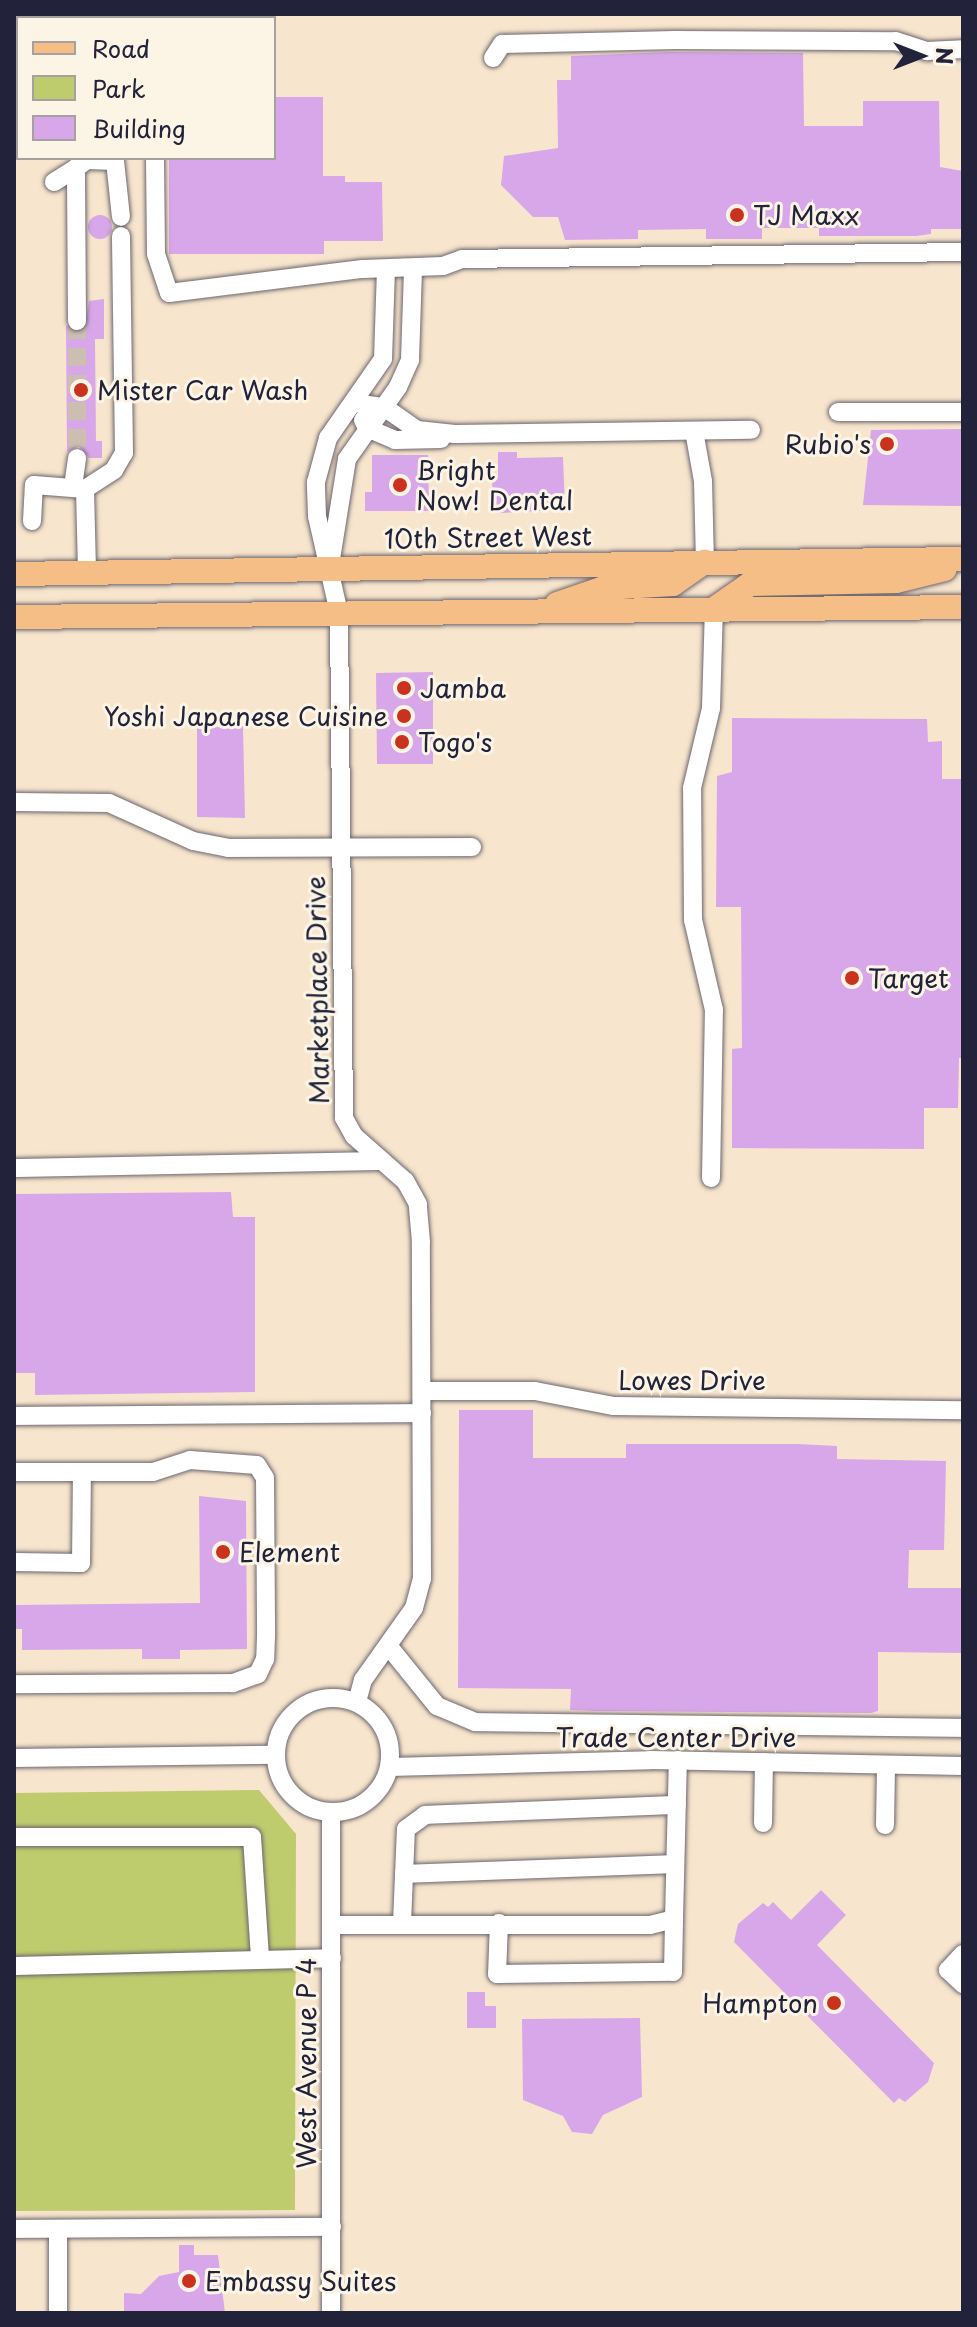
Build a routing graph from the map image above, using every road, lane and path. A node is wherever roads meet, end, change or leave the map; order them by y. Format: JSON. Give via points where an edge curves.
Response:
{"nodes":[{"id":1,"x":963,"y":49,"type":"edge"},
{"id":2,"x":493,"y":58,"type":"dead end"},
{"id":3,"x":155,"y":160,"type":"edge"},
{"id":4,"x":76,"y":168,"type":"junction"},
{"id":5,"x":54,"y":182,"type":"dead end"},
{"id":6,"x":121,"y":217,"type":"dead end"},
{"id":7,"x":121,"y":236,"type":"dead end"},
{"id":8,"x":963,"y":252,"type":"edge"},
{"id":9,"x":413,"y":268,"type":"junction"},
{"id":10,"x":386,"y":269,"type":"junction"},
{"id":11,"x":77,"y":321,"type":"tunnel mouth"},
{"id":12,"x":354,"y":403,"type":"junction"},
{"id":13,"x":384,"y":407,"type":"junction"},
{"id":14,"x":838,"y":412,"type":"dead end"},
{"id":15,"x":963,"y":412,"type":"edge"},
{"id":16,"x":367,"y":428,"type":"junction"},
{"id":17,"x":751,"y":430,"type":"dead end"},
{"id":18,"x":694,"y":431,"type":"junction"},
{"id":19,"x":455,"y":434,"type":"junction"},
{"id":20,"x":77,"y":458,"type":"tunnel mouth"},
{"id":21,"x":79,"y":488,"type":"junction"},
{"id":22,"x":32,"y":521,"type":"dead end"},
{"id":23,"x":705,"y":562,"type":"junction"},
{"id":24,"x":963,"y":562,"type":"edge"},
{"id":25,"x":330,"y":565,"type":"junction"},
{"id":26,"x":87,"y":572,"type":"junction"},
{"id":27,"x":14,"y":574,"type":"edge"},
{"id":28,"x":963,"y":607,"type":"edge"},
{"id":29,"x":714,"y":609,"type":"junction"},
{"id":30,"x":536,"y":611,"type":"junction"},
{"id":31,"x":339,"y":613,"type":"junction"},
{"id":32,"x":14,"y":617,"type":"edge"},
{"id":33,"x":14,"y":802,"type":"edge"},
{"id":34,"x":341,"y":846,"type":"junction"},
{"id":35,"x":472,"y":847,"type":"dead end"},
{"id":36,"x":382,"y":1161,"type":"junction"},
{"id":37,"x":14,"y":1168,"type":"edge"},
{"id":38,"x":711,"y":1178,"type":"dead end"},
{"id":39,"x":422,"y":1391,"type":"junction"},
{"id":40,"x":963,"y":1410,"type":"edge"},
{"id":41,"x":422,"y":1413,"type":"junction"},
{"id":42,"x":14,"y":1416,"type":"edge"},
{"id":43,"x":14,"y":1472,"type":"edge"},
{"id":44,"x":82,"y":1472,"type":"junction"},
{"id":45,"x":14,"y":1562,"type":"edge"},
{"id":46,"x":390,"y":1648,"type":"junction"},
{"id":47,"x":14,"y":1684,"type":"edge"},
{"id":48,"x":357,"y":1702,"type":"junction"},
{"id":49,"x":963,"y":1728,"type":"edge"},
{"id":50,"x":275,"y":1755,"type":"junction"},
{"id":51,"x":14,"y":1758,"type":"edge"},
{"id":52,"x":678,"y":1760,"type":"junction"},
{"id":53,"x":764,"y":1762,"type":"junction"},
{"id":54,"x":886,"y":1765,"type":"junction"},
{"id":55,"x":963,"y":1766,"type":"edge"},
{"id":56,"x":390,"y":1767,"type":"junction"},
{"id":57,"x":677,"y":1805,"type":"junction"},
{"id":58,"x":331,"y":1813,"type":"junction"},
{"id":59,"x":763,"y":1823,"type":"dead end"},
{"id":60,"x":885,"y":1825,"type":"dead end"},
{"id":61,"x":14,"y":1837,"type":"edge"},
{"id":62,"x":675,"y":1864,"type":"junction"},
{"id":63,"x":404,"y":1874,"type":"junction"},
{"id":64,"x":674,"y":1919,"type":"junction"},
{"id":65,"x":402,"y":1923,"type":"junction"},
{"id":66,"x":499,"y":1923,"type":"junction"},
{"id":67,"x":332,"y":1925,"type":"junction"},
{"id":68,"x":963,"y":1954,"type":"edge"},
{"id":69,"x":260,"y":1958,"type":"junction"},
{"id":70,"x":332,"y":1958,"type":"junction"},
{"id":71,"x":14,"y":1966,"type":"edge"},
{"id":72,"x":963,"y":1984,"type":"edge"},
{"id":73,"x":332,"y":2227,"type":"junction"},
{"id":74,"x":14,"y":2229,"type":"edge"},
{"id":75,"x":58,"y":2229,"type":"junction"},
{"id":76,"x":58,"y":2313,"type":"edge"},
{"id":77,"x":331,"y":2313,"type":"edge"}],
"edges":[{"from":1,"to":2,"type":"street","via":[[927,51],[896,41],[628,41],[502,44]]},
{"from":3,"to":10,"type":"street","via":[[156,254],[169,293]]},
{"from":4,"to":5,"type":"street"},
{"from":4,"to":6,"type":"street","via":[[87,160],[115,161]]},
{"from":4,"to":11,"type":"street"},
{"from":7,"to":21,"type":"street","via":[[124,453],[114,470]]},
{"from":8,"to":9,"type":"street","via":[[462,259]]},
{"from":9,"to":10,"type":"street"},
{"from":9,"to":13,"type":"street","via":[[411,353],[402,380]]},
{"from":10,"to":12,"type":"street","via":[[385,354]]},
{"from":12,"to":13,"type":"street"},
{"from":12,"to":16,"type":"street"},
{"from":12,"to":25,"type":"street","via":[[328,438],[317,468],[317,516]]},
{"from":13,"to":16,"type":"street"},
{"from":13,"to":19,"type":"street","via":[[417,430]]},
{"from":14,"to":15,"type":"street"},
{"from":16,"to":19,"type":"street","via":[[407,442]]},
{"from":16,"to":25,"type":"street","via":[[345,465]]},
{"from":17,"to":18,"type":"street"},
{"from":18,"to":19,"type":"street"},
{"from":18,"to":23,"type":"street","via":[[703,481]]},
{"from":20,"to":21,"type":"street"},
{"from":21,"to":22,"type":"street","via":[[34,485]]},
{"from":21,"to":26,"type":"street"},
{"from":23,"to":24,"type":"main road","name":"10th Street West"},
{"from":23,"to":25,"type":"main road","name":"10th Street West"},
{"from":23,"to":30,"type":"main road","via":[[673,584],[604,588]]},
{"from":24,"to":29,"type":"main road","via":[[896,581],[750,584]]},
{"from":25,"to":26,"type":"main road","name":"10th Street West"},
{"from":25,"to":31,"type":"street","name":"Marketplace Drive"},
{"from":26,"to":27,"type":"main road","name":"10th Street West"},
{"from":28,"to":29,"type":"main road"},
{"from":29,"to":30,"type":"main road"},
{"from":29,"to":38,"type":"street","via":[[711,708],[692,788],[693,920],[714,1010]]},
{"from":30,"to":31,"type":"main road"},
{"from":31,"to":32,"type":"main road"},
{"from":31,"to":34,"type":"street","name":"Marketplace Drive"},
{"from":33,"to":34,"type":"street","via":[[109,803],[193,841],[228,848]]},
{"from":34,"to":35,"type":"street"},
{"from":34,"to":36,"type":"street","name":"Marketplace Drive","via":[[344,1118],[354,1136]]},
{"from":36,"to":37,"type":"street"},
{"from":36,"to":39,"type":"street","name":"Marketplace Drive","via":[[405,1181],[418,1204]]},
{"from":39,"to":40,"type":"street","name":"Lowes Drive","via":[[535,1391],[613,1406]]},
{"from":39,"to":41,"type":"street","name":"Marketplace Drive"},
{"from":41,"to":42,"type":"street"},
{"from":41,"to":46,"type":"street","name":"Marketplace Drive","via":[[422,1579],[414,1608]]},
{"from":43,"to":44,"type":"street"},
{"from":44,"to":45,"type":"street","via":[[81,1563]]},
{"from":44,"to":47,"type":"street","via":[[163,1471],[190,1460],[250,1462],[262,1469],[265,1659],[258,1674],[233,1683]]},
{"from":46,"to":48,"type":"street","name":"Marketplace Drive","via":[[363,1680]]},
{"from":46,"to":49,"type":"street","via":[[437,1706],[475,1722]]},
{"from":48,"to":50,"type":"street","via":[[322,1698],[303,1705],[283,1727]]},
{"from":48,"to":56,"type":"street","via":[[385,1730]]},
{"from":50,"to":51,"type":"street"},
{"from":50,"to":58,"type":"street","via":[[288,1793],[304,1805]]},
{"from":52,"to":53,"type":"street","name":"Trade Center Drive"},
{"from":52,"to":56,"type":"street","name":"Trade Center Drive"},
{"from":52,"to":57,"type":"street"},
{"from":53,"to":54,"type":"street","name":"Trade Center Drive"},
{"from":53,"to":59,"type":"street"},
{"from":54,"to":55,"type":"street","name":"Trade Center Drive"},
{"from":54,"to":60,"type":"street"},
{"from":56,"to":58,"type":"street","via":[[369,1801]]},
{"from":57,"to":62,"type":"street"},
{"from":57,"to":63,"type":"street","via":[[425,1815],[406,1829]]},
{"from":58,"to":67,"type":"street","name":"West Avenue P 4"},
{"from":61,"to":69,"type":"street","via":[[252,1837]]},
{"from":62,"to":63,"type":"street"},
{"from":62,"to":64,"type":"street"},
{"from":63,"to":65,"type":"street"},
{"from":64,"to":66,"type":"street","via":[[650,1925]]},
{"from":64,"to":66,"type":"street","via":[[673,1972],[497,1974]]},
{"from":65,"to":66,"type":"street"},
{"from":65,"to":67,"type":"street"},
{"from":67,"to":70,"type":"street","name":"West Avenue P 4"},
{"from":68,"to":72,"type":"street","via":[[948,1970]]},
{"from":69,"to":70,"type":"street"},
{"from":69,"to":71,"type":"street","via":[[86,1968]]},
{"from":70,"to":73,"type":"street","name":"West Avenue P 4"},
{"from":73,"to":75,"type":"street"},
{"from":73,"to":77,"type":"street","name":"West Avenue P 4"},
{"from":74,"to":75,"type":"street"},
{"from":75,"to":76,"type":"street"}]}
